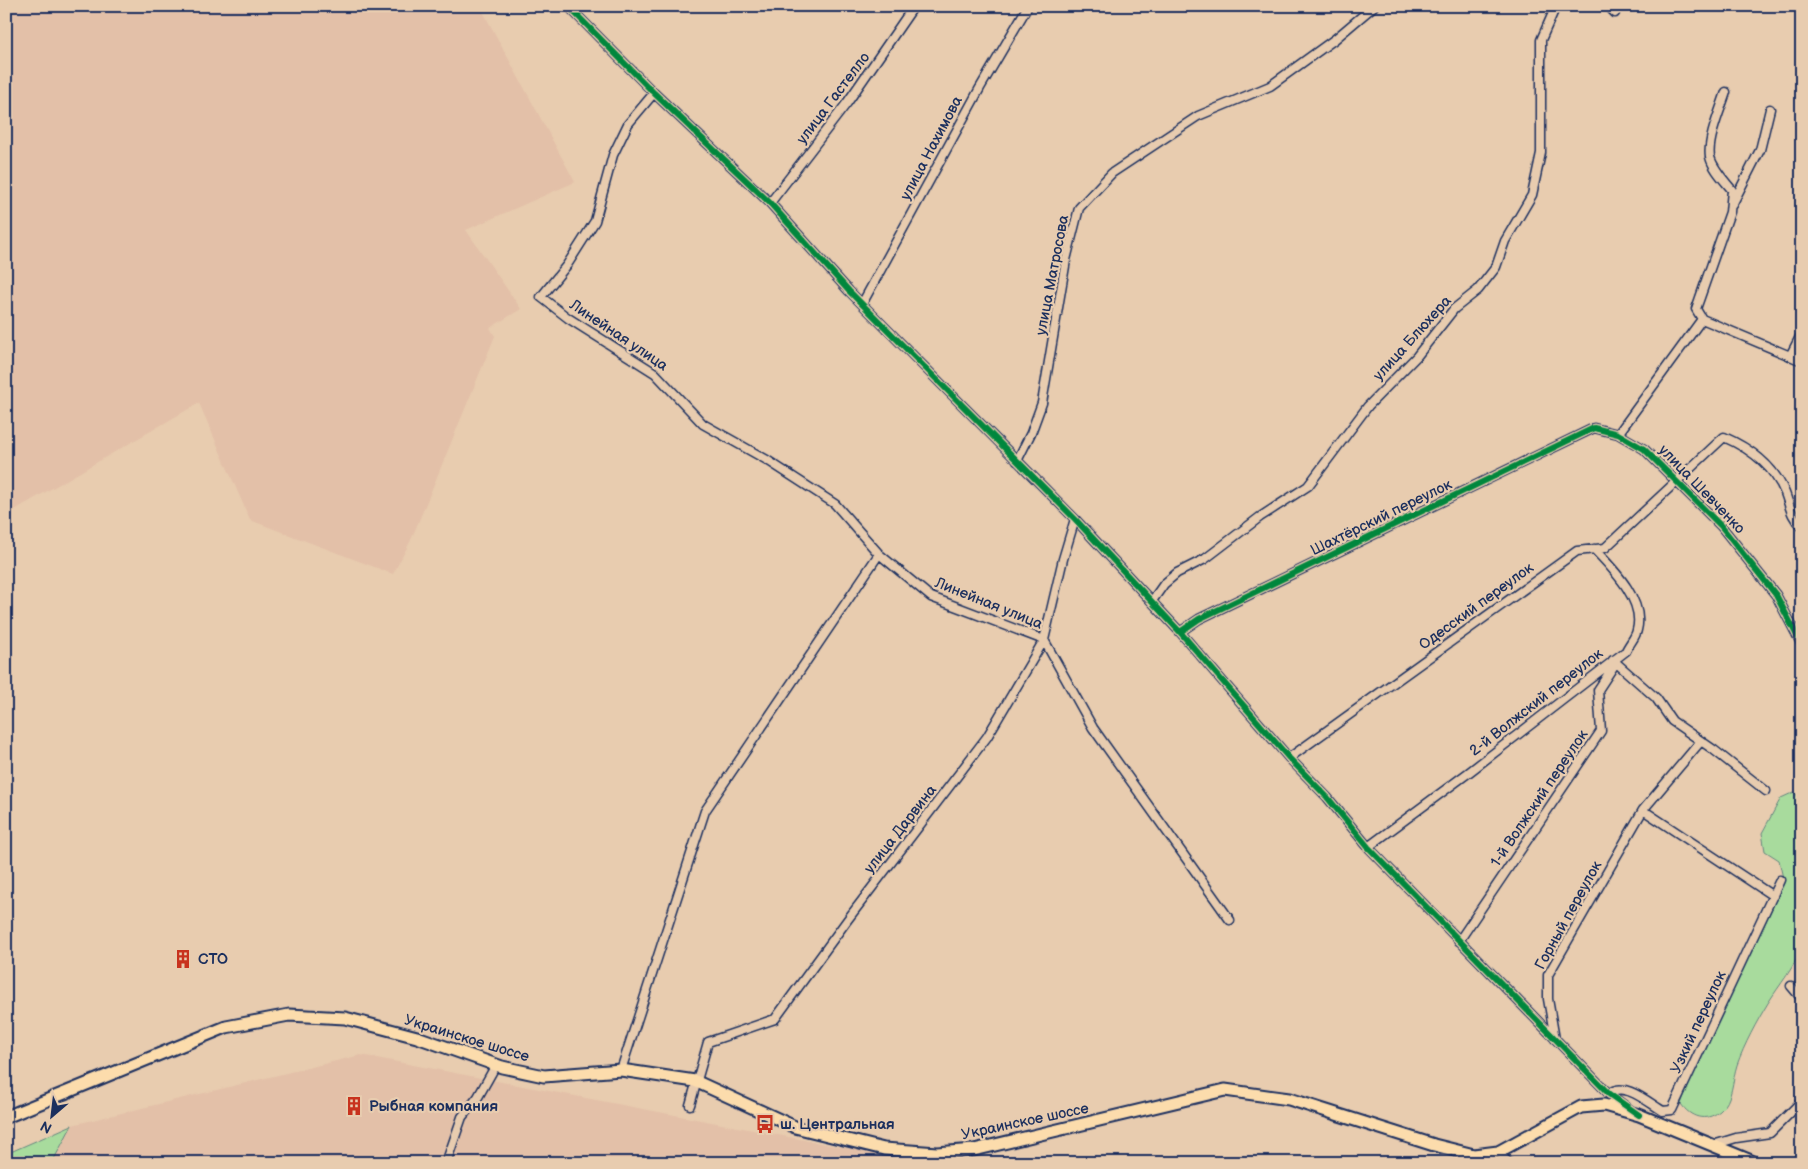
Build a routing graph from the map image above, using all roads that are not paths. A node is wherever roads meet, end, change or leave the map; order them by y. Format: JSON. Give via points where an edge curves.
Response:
{"nodes":[{"id":1,"x":568,"y":6,"type":"edge"},
{"id":2,"x":914,"y":6,"type":"edge"},
{"id":3,"x":1028,"y":6,"type":"edge"},
{"id":4,"x":1374,"y":6,"type":"edge"},
{"id":5,"x":1556,"y":6,"type":"edge"},
{"id":6,"x":1608,"y":6,"type":"edge"},
{"id":7,"x":1615,"y":13,"type":"dead end"},
{"id":8,"x":1726,"y":92,"type":"dead end"},
{"id":9,"x":654,"y":93,"type":"junction"},
{"id":10,"x":1770,"y":110,"type":"dead end"},
{"id":11,"x":770,"y":203,"type":"junction"},
{"id":12,"x":1730,"y":209,"type":"junction"},
{"id":13,"x":862,"y":304,"type":"junction"},
{"id":14,"x":1702,"y":319,"type":"junction"},
{"id":15,"x":1802,"y":333,"type":"edge"},
{"id":16,"x":1790,"y":356,"type":"junction"},
{"id":17,"x":1802,"y":361,"type":"edge"},
{"id":18,"x":1594,"y":428,"type":"joint"},
{"id":19,"x":1618,"y":434,"type":"junction"},
{"id":20,"x":1017,"y":461,"type":"junction"},
{"id":21,"x":1678,"y":482,"type":"junction"},
{"id":22,"x":1075,"y":519,"type":"junction"},
{"id":23,"x":1802,"y":527,"type":"edge"},
{"id":24,"x":1594,"y":549,"type":"junction"},
{"id":25,"x":879,"y":554,"type":"junction"},
{"id":26,"x":1152,"y":601,"type":"junction"},
{"id":27,"x":1180,"y":632,"type":"junction"},
{"id":28,"x":1044,"y":640,"type":"junction"},
{"id":29,"x":1802,"y":645,"type":"edge"},
{"id":30,"x":1614,"y":662,"type":"junction"},
{"id":31,"x":1701,"y":741,"type":"junction"},
{"id":32,"x":1289,"y":758,"type":"junction"},
{"id":33,"x":1766,"y":791,"type":"dead end"},
{"id":34,"x":1643,"y":810,"type":"junction"},
{"id":35,"x":1368,"y":847,"type":"junction"},
{"id":36,"x":1780,"y":880,"type":"dead end"},
{"id":37,"x":1773,"y":896,"type":"junction"},
{"id":38,"x":1230,"y":920,"type":"dead end"},
{"id":39,"x":1459,"y":941,"type":"junction"},
{"id":40,"x":1791,"y":986,"type":"dead end"},
{"id":41,"x":1802,"y":999,"type":"edge"},
{"id":42,"x":1555,"y":1040,"type":"junction"},
{"id":43,"x":496,"y":1065,"type":"junction"},
{"id":44,"x":621,"y":1070,"type":"junction"},
{"id":45,"x":695,"y":1081,"type":"junction"},
{"id":46,"x":1608,"y":1094,"type":"junction"},
{"id":47,"x":1802,"y":1101,"type":"edge"},
{"id":48,"x":690,"y":1106,"type":"dead end"},
{"id":49,"x":1639,"y":1115,"type":"junction"},
{"id":50,"x":6,"y":1117,"type":"edge"},
{"id":51,"x":1711,"y":1146,"type":"junction"},
{"id":52,"x":1498,"y":1152,"type":"junction"},
{"id":53,"x":446,"y":1163,"type":"edge"},
{"id":54,"x":1509,"y":1163,"type":"edge"},
{"id":55,"x":1756,"y":1163,"type":"edge"}],
"edges":[{"from":1,"to":9,"type":"street"},
{"from":2,"to":11,"type":"street","name":"улица Гастелло","via":[[847,103]]},
{"from":3,"to":13,"type":"street","name":"улица Нахимова"},
{"from":4,"to":20,"type":"street","name":"улица Матросова","via":[[1270,86],[1198,116],[1112,173],[1079,208],[1066,260],[1042,403]]},
{"from":5,"to":26,"type":"street","name":"улица Блюхера","via":[[1541,40],[1541,154],[1532,195],[1505,241],[1496,267],[1368,406],[1308,486],[1205,559],[1176,573]]},
{"from":6,"to":7,"type":"street"},
{"from":8,"to":12,"type":"street","via":[[1710,145],[1710,157],[1732,190]]},
{"from":9,"to":11,"type":"street"},
{"from":9,"to":25,"type":"street","name":"Линейная улица","via":[[628,124],[613,155],[595,222],[541,297],[568,318],[656,373],[703,424],[836,504]]},
{"from":10,"to":12,"type":"street","via":[[1760,150]]},
{"from":11,"to":13,"type":"street"},
{"from":12,"to":14,"type":"street","via":[[1696,309]]},
{"from":13,"to":20,"type":"street"},
{"from":14,"to":16,"type":"street"},
{"from":14,"to":19,"type":"street"},
{"from":15,"to":16,"type":"street"},
{"from":16,"to":17,"type":"street"},
{"from":18,"to":19,"type":"street","name":"улица Шевченко"},
{"from":18,"to":27,"type":"street","name":"Шахтёрский переулок","via":[[1199,619]]},
{"from":19,"to":21,"type":"street","name":"улица Шевченко","via":[[1644,449]]},
{"from":20,"to":22,"type":"street"},
{"from":21,"to":23,"type":"street","name":"Одесский переулок","via":[[1724,436],[1743,445],[1772,470],[1785,492],[1793,518]]},
{"from":21,"to":24,"type":"street","name":"Одесский переулок","via":[[1605,548]]},
{"from":21,"to":29,"type":"street","name":"улица Шевченко","via":[[1721,526],[1776,594]]},
{"from":22,"to":26,"type":"street"},
{"from":22,"to":28,"type":"street","name":"улица Дарвина"},
{"from":24,"to":30,"type":"street","name":"2-й Волжский переулок","via":[[1624,581],[1636,606],[1638,630],[1626,651]]},
{"from":24,"to":32,"type":"street","name":"Одесский переулок","via":[[1576,551]]},
{"from":25,"to":28,"type":"street","name":"Линейная улица","via":[[931,597]]},
{"from":25,"to":44,"type":"street","via":[[705,811]]},
{"from":26,"to":27,"type":"street"},
{"from":27,"to":32,"type":"street"},
{"from":28,"to":38,"type":"street","name":"Линейная улица","via":[[1093,728]]},
{"from":28,"to":45,"type":"street","name":"улица Дарвина","via":[[987,738],[775,1019],[708,1042]]},
{"from":30,"to":31,"type":"street","via":[[1656,698],[1672,721]]},
{"from":30,"to":35,"type":"street","name":"2-й Волжский переулок"},
{"from":30,"to":39,"type":"street","name":"1-й Волжский переулок","via":[[1598,690],[1601,731]]},
{"from":31,"to":33,"type":"street"},
{"from":31,"to":34,"type":"street","name":"Горный переулок"},
{"from":32,"to":35,"type":"street","via":[[1328,797]]},
{"from":34,"to":37,"type":"street"},
{"from":34,"to":42,"type":"street","name":"Горный переулок","via":[[1548,975],[1548,999]]},
{"from":35,"to":39,"type":"street"},
{"from":36,"to":37,"type":"street","name":"Узкий переулок"},
{"from":37,"to":46,"type":"street","name":"Узкий переулок","via":[[1672,1110],[1663,1112],[1624,1089]]},
{"from":39,"to":42,"type":"street"},
{"from":40,"to":41,"type":"street"},
{"from":42,"to":46,"type":"street"},
{"from":43,"to":44,"type":"highway","name":"Украинское шоссе","via":[[544,1076]]},
{"from":43,"to":50,"type":"highway","name":"Украинское шоссе","via":[[417,1037],[345,1018],[289,1015],[226,1027]]},
{"from":43,"to":53,"type":"street","via":[[462,1117]]},
{"from":44,"to":45,"type":"highway","name":"Украинское шоссе"},
{"from":45,"to":48,"type":"street","name":"улица Дарвина"},
{"from":45,"to":52,"type":"highway","name":"Украинское шоссе","via":[[795,1127],[884,1149],[937,1153],[974,1150],[1225,1090],[1289,1099],[1474,1155]]},
{"from":46,"to":49,"type":"street"},
{"from":47,"to":51,"type":"street","via":[[1770,1133]]},
{"from":49,"to":51,"type":"highway","name":"Украинское шоссе"},
{"from":49,"to":52,"type":"highway","name":"Украинское шоссе","via":[[1604,1105],[1581,1107]]},
{"from":51,"to":55,"type":"highway","name":"Украинское шоссе"},
{"from":52,"to":54,"type":"street"}]}
